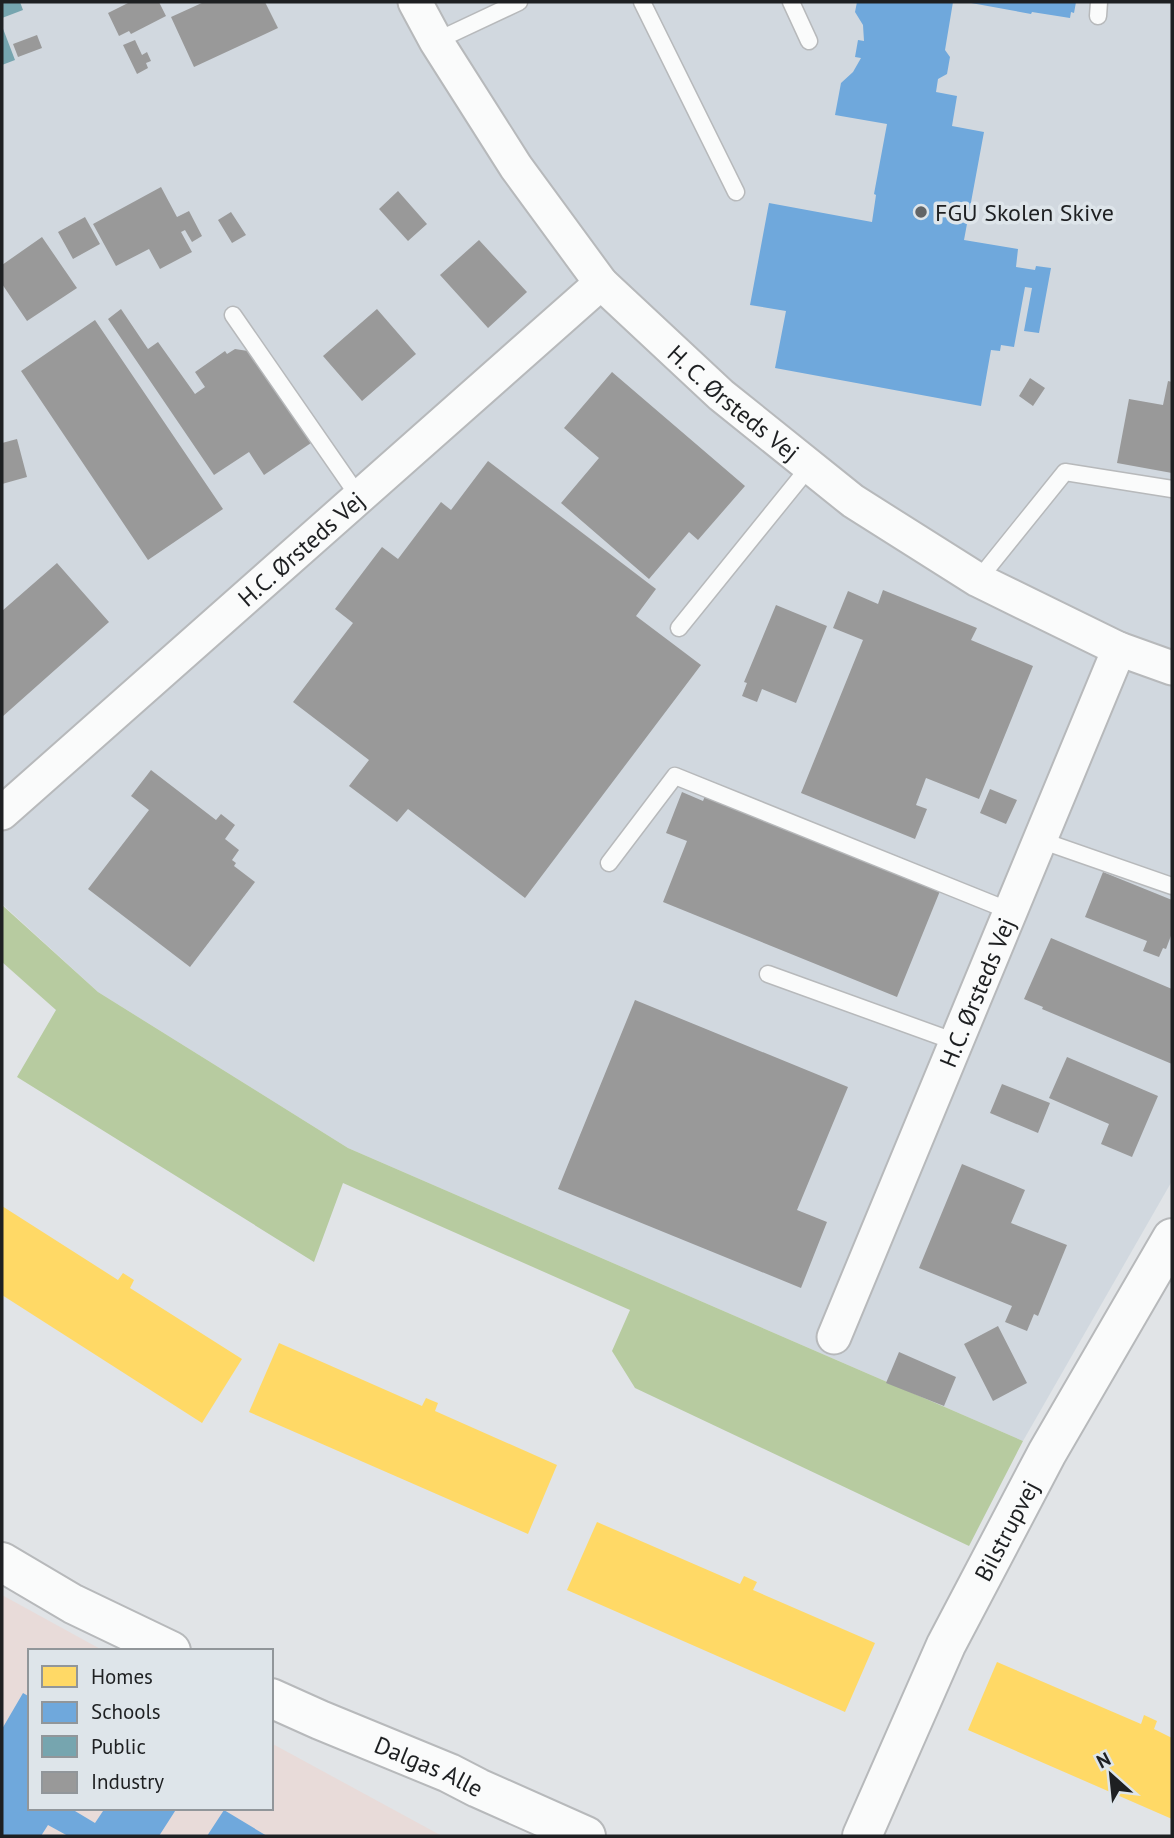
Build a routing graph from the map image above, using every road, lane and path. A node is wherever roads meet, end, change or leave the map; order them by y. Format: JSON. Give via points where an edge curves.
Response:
{"nodes":[{"id":1,"x":415,"y":2,"type":"edge"},
{"id":2,"x":519,"y":2,"type":"edge"},
{"id":3,"x":642,"y":2,"type":"edge"},
{"id":4,"x":790,"y":2,"type":"edge"},
{"id":5,"x":436,"y":41,"type":"junction"},
{"id":6,"x":809,"y":41,"type":"dead end"},
{"id":7,"x":736,"y":192,"type":"dead end"},
{"id":8,"x":601,"y":284,"type":"junction"},
{"id":9,"x":233,"y":315,"type":"dead end"},
{"id":10,"x":810,"y":466,"type":"junction"},
{"id":11,"x":1172,"y":489,"type":"edge"},
{"id":12,"x":359,"y":497,"type":"junction"},
{"id":13,"x":978,"y":580,"type":"junction"},
{"id":14,"x":678,"y":628,"type":"dead end"},
{"id":15,"x":1119,"y":649,"type":"junction"},
{"id":16,"x":1172,"y":668,"type":"edge"},
{"id":17,"x":2,"y":813,"type":"edge"},
{"id":18,"x":1040,"y":840,"type":"junction"},
{"id":19,"x":609,"y":863,"type":"dead end"},
{"id":20,"x":1172,"y":886,"type":"edge"},
{"id":21,"x":1010,"y":911,"type":"junction"},
{"id":22,"x":768,"y":974,"type":"dead end"},
{"id":23,"x":956,"y":1042,"type":"junction"},
{"id":24,"x":1172,"y":1238,"type":"edge"},
{"id":25,"x":834,"y":1337,"type":"dead end"},
{"id":26,"x":2,"y":1562,"type":"edge"},
{"id":27,"x":167,"y":1649,"type":"edge"},
{"id":28,"x":273,"y":1699,"type":"edge"},
{"id":29,"x":586,"y":1836,"type":"edge"},
{"id":30,"x":862,"y":1836,"type":"edge"}],
"edges":[{"from":1,"to":5,"type":"street","name":"H. C. Ørsteds Vej"},
{"from":2,"to":5,"type":"lane"},
{"from":3,"to":7,"type":"lane"},
{"from":4,"to":6,"type":"lane"},
{"from":5,"to":8,"type":"street","name":"H. C. Ørsteds Vej","via":[[516,167]]},
{"from":8,"to":10,"type":"street","name":"H. C. Ørsteds Vej","via":[[721,395]]},
{"from":8,"to":12,"type":"street","name":"H.C. Ørsteds Vej"},
{"from":9,"to":12,"type":"lane"},
{"from":10,"to":13,"type":"street","name":"H. C. Ørsteds Vej","via":[[853,500]]},
{"from":10,"to":14,"type":"lane"},
{"from":11,"to":13,"type":"lane","via":[[1065,472]]},
{"from":12,"to":17,"type":"street","name":"H.C. Ørsteds Vej"},
{"from":13,"to":15,"type":"street","name":"H. C. Ørsteds Vej"},
{"from":15,"to":16,"type":"street","name":"H. C. Ørsteds Vej"},
{"from":15,"to":18,"type":"street","name":"H.C. Ørsteds Vej"},
{"from":18,"to":20,"type":"lane"},
{"from":18,"to":21,"type":"street","name":"H.C. Ørsteds Vej"},
{"from":19,"to":21,"type":"lane","via":[[675,776]]},
{"from":21,"to":23,"type":"street","name":"H.C. Ørsteds Vej"},
{"from":22,"to":23,"type":"lane"},
{"from":23,"to":25,"type":"street","name":"H.C. Ørsteds Vej"},
{"from":24,"to":30,"type":"street","name":"Bilstrupvej","via":[[1047,1453],[946,1645]]},
{"from":26,"to":27,"type":"street","via":[[73,1604]]},
{"from":28,"to":29,"type":"street","name":"Dalgas Alle"}]}
